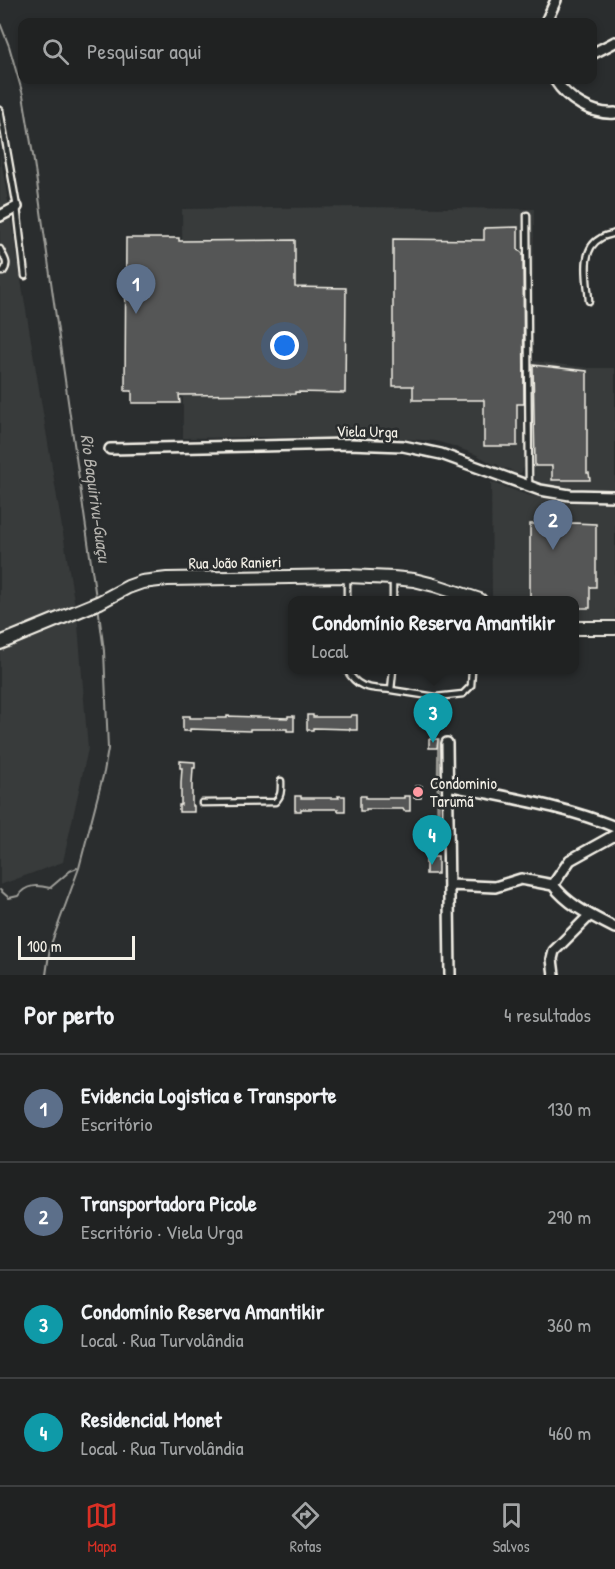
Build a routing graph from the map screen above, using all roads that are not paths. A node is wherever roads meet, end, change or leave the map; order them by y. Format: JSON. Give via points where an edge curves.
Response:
{"nodes":[{"id":1,"x":556,"y":0,"type":"edge"},
{"id":2,"x":548,"y":18,"type":"edge"},
{"id":3,"x":615,"y":42,"type":"edge"},
{"id":4,"x":597,"y":51,"type":"edge"},
{"id":5,"x":558,"y":84,"type":"edge"},
{"id":6,"x":0,"y":110,"type":"edge"},
{"id":7,"x":615,"y":113,"type":"edge"},
{"id":8,"x":17,"y":207,"type":"junction"},
{"id":9,"x":527,"y":215,"type":"dead end"},
{"id":10,"x":0,"y":216,"type":"edge"},
{"id":11,"x":615,"y":233,"type":"edge"},
{"id":12,"x":0,"y":249,"type":"edge"},
{"id":13,"x":0,"y":272,"type":"edge"},
{"id":14,"x":25,"y":276,"type":"dead end"},
{"id":15,"x":589,"y":301,"type":"dead end"},
{"id":16,"x":110,"y":448,"type":"dead end"},
{"id":17,"x":529,"y":487,"type":"junction"},
{"id":18,"x":615,"y":496,"type":"edge"},
{"id":19,"x":347,"y":576,"type":"junction"},
{"id":20,"x":393,"y":578,"type":"junction"},
{"id":21,"x":347,"y":596,"type":"edge"},
{"id":22,"x":393,"y":596,"type":"edge"},
{"id":23,"x":465,"y":596,"type":"edge"},
{"id":24,"x":579,"y":628,"type":"edge"},
{"id":25,"x":615,"y":628,"type":"edge"},
{"id":26,"x":0,"y":643,"type":"edge"},
{"id":27,"x":350,"y":674,"type":"edge"},
{"id":28,"x":393,"y":674,"type":"edge"},
{"id":29,"x":472,"y":674,"type":"edge"},
{"id":30,"x":391,"y":690,"type":"junction"},
{"id":31,"x":447,"y":743,"type":"dead end"},
{"id":32,"x":281,"y":781,"type":"dead end"},
{"id":33,"x":448,"y":785,"type":"junction"},
{"id":34,"x":202,"y":803,"type":"dead end"},
{"id":35,"x":615,"y":827,"type":"edge"},
{"id":36,"x":615,"y":836,"type":"edge"},
{"id":37,"x":450,"y":885,"type":"junction"},
{"id":38,"x":553,"y":885,"type":"junction"},
{"id":39,"x":590,"y":915,"type":"junction"},
{"id":40,"x":615,"y":928,"type":"edge"},
{"id":41,"x":556,"y":974,"type":"edge"},
{"id":42,"x":450,"y":975,"type":"edge"}],
"edges":[{"from":1,"to":2,"type":"street"},
{"from":3,"to":4,"type":"street"},
{"from":5,"to":7,"type":"street","via":[[591,110]]},
{"from":6,"to":8,"type":"lane"},
{"from":8,"to":10,"type":"street"},
{"from":8,"to":14,"type":"lane"},
{"from":9,"to":17,"type":"lane"},
{"from":11,"to":15,"type":"lane","via":[[600,238],[590,248],[586,261]]},
{"from":12,"to":13,"type":"lane","via":[[7,263]]},
{"from":16,"to":17,"type":"street","name":"Viela Urga","via":[[403,446],[441,454]]},
{"from":17,"to":18,"type":"street","name":"Viela Urga","via":[[570,495]]},
{"from":19,"to":20,"type":"street","name":"Rua João Ranieri"},
{"from":19,"to":21,"type":"lane"},
{"from":19,"to":26,"type":"street","name":"Rua João Ranieri","via":[[142,582]]},
{"from":20,"to":22,"type":"lane"},
{"from":20,"to":23,"type":"street","name":"Rua João Ranieri","via":[[414,580]]},
{"from":24,"to":25,"type":"street"},
{"from":27,"to":30,"type":"lane","via":[[364,687]]},
{"from":28,"to":30,"type":"lane"},
{"from":29,"to":30,"type":"lane","via":[[471,686],[463,694],[436,697]]},
{"from":31,"to":33,"type":"street"},
{"from":32,"to":34,"type":"lane","via":[[279,799],[275,802]]},
{"from":33,"to":35,"type":"street","via":[[569,811]]},
{"from":33,"to":37,"type":"street"},
{"from":36,"to":38,"type":"street","via":[[570,860]]},
{"from":37,"to":38,"type":"street","via":[[495,886],[520,879]]},
{"from":37,"to":42,"type":"street"},
{"from":38,"to":39,"type":"street","via":[[560,895]]},
{"from":39,"to":40,"type":"street"},
{"from":39,"to":41,"type":"street","via":[[554,951]]}]}
